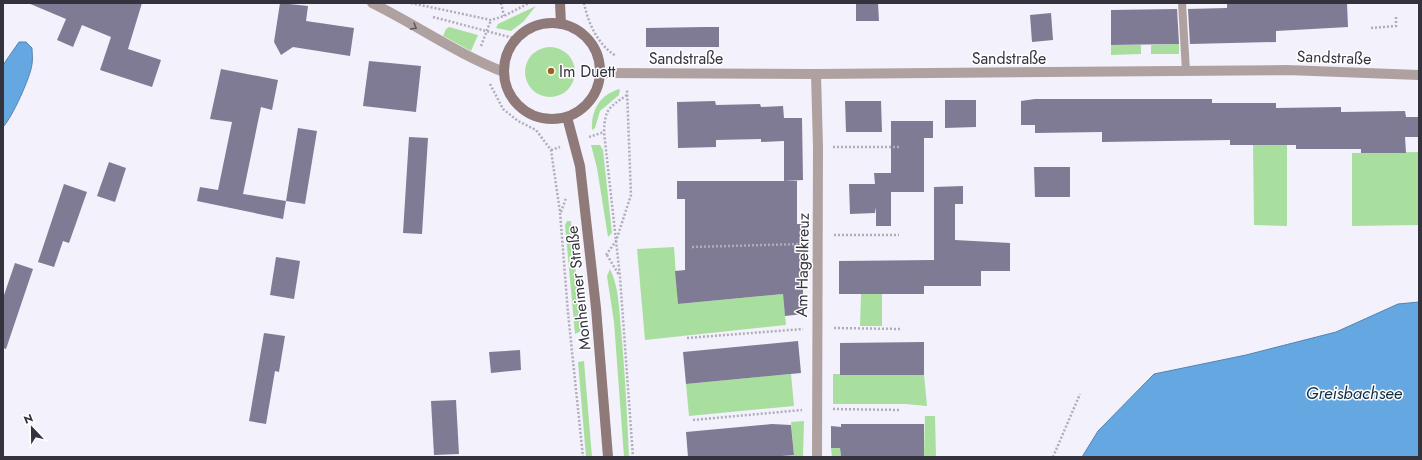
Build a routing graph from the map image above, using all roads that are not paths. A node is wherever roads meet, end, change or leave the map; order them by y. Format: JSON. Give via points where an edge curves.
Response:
{"nodes":[{"id":1,"x":372,"y":3,"type":"edge"},
{"id":2,"x":560,"y":3,"type":"edge"},
{"id":3,"x":1182,"y":3,"type":"edge"},
{"id":4,"x":561,"y":24,"type":"junction"},
{"id":5,"x":1186,"y":71,"type":"junction"},
{"id":6,"x":504,"y":72,"type":"junction"},
{"id":7,"x":600,"y":73,"type":"junction"},
{"id":8,"x":816,"y":74,"type":"junction"},
{"id":9,"x":1419,"y":74,"type":"edge"},
{"id":10,"x":567,"y":117,"type":"junction"},
{"id":11,"x":608,"y":457,"type":"edge"},
{"id":12,"x":817,"y":457,"type":"edge"}],
"edges":[{"from":1,"to":6,"type":"street","one_way":true,"via":[[476,61]]},
{"from":2,"to":4,"type":"street"},
{"from":3,"to":5,"type":"lane"},
{"from":4,"to":6,"type":"street","via":[[534,27],[517,39],[508,51]]},
{"from":4,"to":7,"type":"street","via":[[581,33],[590,41],[599,62]]},
{"from":5,"to":8,"type":"street","name":"Sandstraße"},
{"from":5,"to":9,"type":"street","name":"Sandstraße","via":[[1287,70]]},
{"from":6,"to":10,"type":"street","via":[[510,94],[528,113],[540,118]]},
{"from":7,"to":8,"type":"street","name":"Sandstraße"},
{"from":7,"to":10,"type":"street","via":[[598,85],[586,105]]},
{"from":8,"to":12,"type":"street","name":"Am Hagelkreuz"},
{"from":10,"to":11,"type":"street","name":"Monheimer Straße","via":[[580,166],[596,308]]}]}
